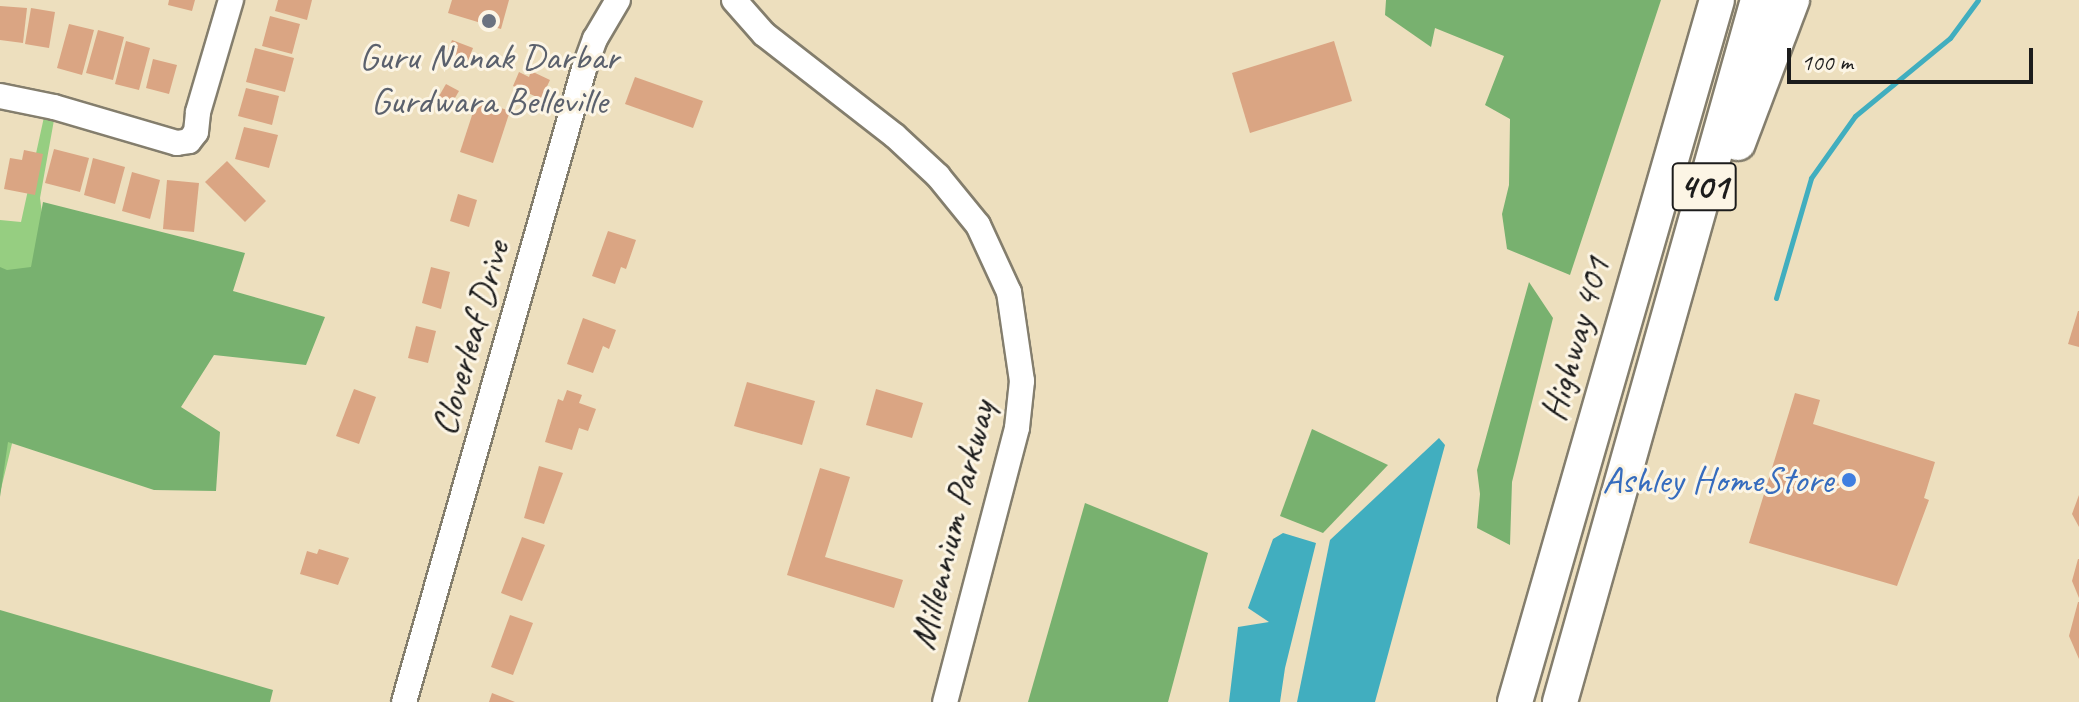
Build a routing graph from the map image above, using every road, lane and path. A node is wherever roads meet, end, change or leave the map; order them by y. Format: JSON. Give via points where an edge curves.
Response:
{"nodes":[{"id":1,"x":231,"y":0,"type":"edge"},
{"id":2,"x":618,"y":0,"type":"edge"},
{"id":3,"x":734,"y":0,"type":"edge"},
{"id":4,"x":1701,"y":0,"type":"edge"},
{"id":5,"x":1717,"y":0,"type":"edge"},
{"id":6,"x":1758,"y":0,"type":"edge"},
{"id":7,"x":1792,"y":0,"type":"edge"},
{"id":8,"x":0,"y":96,"type":"edge"},
{"id":9,"x":1649,"y":233,"type":"junction"},
{"id":10,"x":1650,"y":375,"type":"junction"},
{"id":11,"x":404,"y":702,"type":"edge"},
{"id":12,"x":945,"y":702,"type":"edge"},
{"id":13,"x":1515,"y":702,"type":"edge"},
{"id":14,"x":1560,"y":702,"type":"edge"}],
"edges":[{"from":1,"to":8,"type":"street","via":[[196,132],[189,141],[177,143]]},
{"from":2,"to":11,"type":"street","name":"Cloverleaf Drive","via":[[584,69]]},
{"from":3,"to":12,"type":"street","name":"Millennium Parkway","via":[[764,34],[938,176],[978,225],[1009,292],[1022,381],[1017,428]]},
{"from":4,"to":9,"type":"highway"},
{"from":5,"to":9,"type":"highway","name":"Highway 401","number":"401"},
{"from":6,"to":10,"type":"highway","number":"401"},
{"from":7,"to":10,"type":"highway"},
{"from":9,"to":13,"type":"highway","name":"Highway 401","number":"401"},
{"from":10,"to":14,"type":"highway","number":"401"}]}
